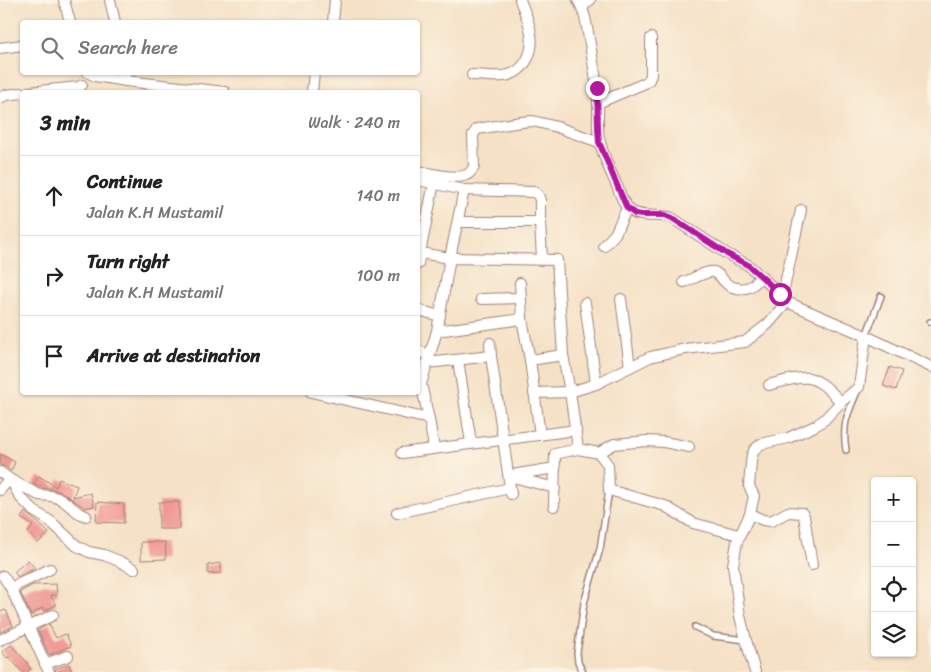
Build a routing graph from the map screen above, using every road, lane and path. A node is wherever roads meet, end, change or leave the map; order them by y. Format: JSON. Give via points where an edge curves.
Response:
{"nodes":[{"id":1,"x":64,"y":0,"type":"edge"},
{"id":2,"x":110,"y":0,"type":"edge"},
{"id":3,"x":335,"y":0,"type":"edge"},
{"id":4,"x":520,"y":0,"type":"edge"},
{"id":5,"x":571,"y":0,"type":"edge"},
{"id":6,"x":583,"y":2,"type":"edge"},
{"id":7,"x":585,"y":19,"type":"junction"},
{"id":8,"x":69,"y":20,"type":"edge"},
{"id":9,"x":115,"y":20,"type":"edge"},
{"id":10,"x":333,"y":20,"type":"edge"},
{"id":11,"x":651,"y":38,"type":"dead end"},
{"id":12,"x":20,"y":45,"type":"edge"},
{"id":13,"x":0,"y":48,"type":"edge"},
{"id":14,"x":86,"y":75,"type":"edge"},
{"id":15,"x":92,"y":75,"type":"edge"},
{"id":16,"x":314,"y":75,"type":"edge"},
{"id":17,"x":472,"y":75,"type":"dead end"},
{"id":18,"x":125,"y":76,"type":"edge"},
{"id":19,"x":83,"y":89,"type":"edge"},
{"id":20,"x":48,"y":90,"type":"edge"},
{"id":21,"x":212,"y":90,"type":"edge"},
{"id":22,"x":312,"y":90,"type":"edge"},
{"id":23,"x":20,"y":93,"type":"edge"},
{"id":24,"x":0,"y":98,"type":"edge"},
{"id":25,"x":598,"y":103,"type":"junction"},
{"id":26,"x":599,"y":142,"type":"junction"},
{"id":27,"x":420,"y":171,"type":"edge"},
{"id":28,"x":420,"y":180,"type":"edge"},
{"id":29,"x":434,"y":183,"type":"junction"},
{"id":30,"x":464,"y":190,"type":"junction"},
{"id":31,"x":627,"y":208,"type":"junction"},
{"id":32,"x":800,"y":210,"type":"dead end"},
{"id":33,"x":458,"y":222,"type":"junction"},
{"id":34,"x":540,"y":222,"type":"junction"},
{"id":35,"x":604,"y":246,"type":"dead end"},
{"id":36,"x":420,"y":253,"type":"joint"},
{"id":37,"x":450,"y":258,"type":"junction"},
{"id":38,"x":542,"y":259,"type":"junction"},
{"id":39,"x":761,"y":276,"type":"junction"},
{"id":40,"x":684,"y":282,"type":"dead end"},
{"id":41,"x":520,"y":283,"type":"dead end"},
{"id":42,"x":780,"y":294,"type":"junction"},
{"id":43,"x":881,"y":296,"type":"dead end"},
{"id":44,"x":521,"y":298,"type":"junction"},
{"id":45,"x":481,"y":299,"type":"dead end"},
{"id":46,"x":621,"y":299,"type":"dead end"},
{"id":47,"x":787,"y":302,"type":"junction"},
{"id":48,"x":585,"y":303,"type":"dead end"},
{"id":49,"x":420,"y":311,"type":"edge"},
{"id":50,"x":440,"y":316,"type":"junction"},
{"id":51,"x":522,"y":319,"type":"junction"},
{"id":52,"x":437,"y":331,"type":"junction"},
{"id":53,"x":866,"y":336,"type":"junction"},
{"id":54,"x":490,"y":342,"type":"dead end"},
{"id":55,"x":420,"y":352,"type":"edge"},
{"id":56,"x":563,"y":355,"type":"junction"},
{"id":57,"x":491,"y":356,"type":"junction"},
{"id":58,"x":429,"y":359,"type":"junction"},
{"id":59,"x":458,"y":360,"type":"junction"},
{"id":60,"x":530,"y":360,"type":"junction"},
{"id":61,"x":630,"y":367,"type":"junction"},
{"id":62,"x":931,"y":367,"type":"edge"},
{"id":63,"x":420,"y":382,"type":"edge"},
{"id":64,"x":596,"y":384,"type":"junction"},
{"id":65,"x":769,"y":385,"type":"dead end"},
{"id":66,"x":859,"y":387,"type":"junction"},
{"id":67,"x":420,"y":388,"type":"edge"},
{"id":68,"x":570,"y":392,"type":"junction"},
{"id":69,"x":534,"y":393,"type":"junction"},
{"id":70,"x":324,"y":395,"type":"edge"},
{"id":71,"x":841,"y":402,"type":"junction"},
{"id":72,"x":429,"y":419,"type":"junction"},
{"id":73,"x":576,"y":430,"type":"junction"},
{"id":74,"x":540,"y":435,"type":"junction"},
{"id":75,"x":503,"y":439,"type":"junction"},
{"id":76,"x":471,"y":443,"type":"junction"},
{"id":77,"x":689,"y":447,"type":"dead end"},
{"id":78,"x":434,"y":448,"type":"junction"},
{"id":79,"x":578,"y":449,"type":"junction"},
{"id":80,"x":846,"y":450,"type":"dead end"},
{"id":81,"x":402,"y":453,"type":"dead end"},
{"id":82,"x":599,"y":453,"type":"junction"},
{"id":83,"x":555,"y":468,"type":"junction"},
{"id":84,"x":0,"y":472,"type":"edge"},
{"id":85,"x":509,"y":476,"type":"junction"},
{"id":86,"x":10,"y":480,"type":"junction"},
{"id":87,"x":555,"y":488,"type":"junction"},
{"id":88,"x":0,"y":490,"type":"edge"},
{"id":89,"x":609,"y":490,"type":"junction"},
{"id":90,"x":554,"y":506,"type":"dead end"},
{"id":91,"x":397,"y":513,"type":"dead end"},
{"id":92,"x":750,"y":514,"type":"junction"},
{"id":93,"x":86,"y":516,"type":"dead end"},
{"id":94,"x":739,"y":535,"type":"junction"},
{"id":95,"x":812,"y":565,"type":"dead end"},
{"id":96,"x":50,"y":569,"type":"dead end"},
{"id":97,"x":134,"y":569,"type":"dead end"},
{"id":98,"x":3,"y":576,"type":"dead end"},
{"id":99,"x":11,"y":588,"type":"junction"},
{"id":100,"x":53,"y":615,"type":"dead end"},
{"id":101,"x":28,"y":626,"type":"junction"},
{"id":102,"x":695,"y":627,"type":"dead end"},
{"id":103,"x":0,"y":640,"type":"edge"},
{"id":104,"x":746,"y":640,"type":"junction"},
{"id":105,"x":68,"y":656,"type":"dead end"},
{"id":106,"x":47,"y":668,"type":"edge"},
{"id":107,"x":583,"y":672,"type":"edge"},
{"id":108,"x":755,"y":672,"type":"edge"}],
"edges":[{"from":1,"to":8,"type":"street"},
{"from":2,"to":9,"type":"street"},
{"from":3,"to":10,"type":"street"},
{"from":4,"to":17,"type":"street","via":[[531,32],[532,48],[527,61],[519,70],[506,76]]},
{"from":5,"to":7,"type":"street"},
{"from":6,"to":7,"type":"street"},
{"from":7,"to":25,"type":"street"},
{"from":11,"to":25,"type":"street","via":[[651,75],[648,80]]},
{"from":12,"to":13,"type":"street"},
{"from":14,"to":19,"type":"street"},
{"from":15,"to":18,"type":"street"},
{"from":16,"to":22,"type":"street"},
{"from":18,"to":21,"type":"street"},
{"from":19,"to":20,"type":"street"},
{"from":23,"to":24,"type":"street"},
{"from":25,"to":26,"type":"street"},
{"from":26,"to":27,"type":"street","via":[[533,121],[494,126],[474,132],[474,167],[467,175],[444,176]]},
{"from":26,"to":31,"type":"street"},
{"from":28,"to":29,"type":"street"},
{"from":29,"to":30,"type":"street"},
{"from":29,"to":36,"type":"street"},
{"from":30,"to":33,"type":"street"},
{"from":30,"to":34,"type":"street","via":[[534,192],[540,200]]},
{"from":31,"to":35,"type":"street","via":[[615,234]]},
{"from":31,"to":39,"type":"street","via":[[635,214],[672,218]]},
{"from":32,"to":42,"type":"street","via":[[785,284]]},
{"from":33,"to":34,"type":"street"},
{"from":33,"to":37,"type":"street"},
{"from":34,"to":38,"type":"street"},
{"from":36,"to":37,"type":"street"},
{"from":37,"to":38,"type":"street"},
{"from":37,"to":50,"type":"street"},
{"from":38,"to":56,"type":"street","via":[[557,260]]},
{"from":39,"to":40,"type":"street","via":[[747,288],[732,287],[715,272]]},
{"from":39,"to":42,"type":"street"},
{"from":41,"to":44,"type":"street"},
{"from":42,"to":47,"type":"street"},
{"from":43,"to":53,"type":"lane"},
{"from":44,"to":45,"type":"street"},
{"from":44,"to":51,"type":"street"},
{"from":46,"to":61,"type":"street"},
{"from":47,"to":53,"type":"street"},
{"from":47,"to":61,"type":"street","via":[[768,324],[745,342],[685,349],[650,357]]},
{"from":48,"to":64,"type":"street"},
{"from":49,"to":50,"type":"street"},
{"from":50,"to":52,"type":"street"},
{"from":51,"to":52,"type":"street"},
{"from":51,"to":60,"type":"street"},
{"from":52,"to":58,"type":"street"},
{"from":53,"to":62,"type":"street"},
{"from":53,"to":66,"type":"street"},
{"from":54,"to":57,"type":"street"},
{"from":55,"to":58,"type":"street"},
{"from":56,"to":60,"type":"street"},
{"from":56,"to":68,"type":"street"},
{"from":57,"to":59,"type":"street"},
{"from":57,"to":75,"type":"street"},
{"from":58,"to":59,"type":"street"},
{"from":58,"to":63,"type":"street"},
{"from":59,"to":76,"type":"street"},
{"from":60,"to":69,"type":"street"},
{"from":61,"to":64,"type":"street"},
{"from":64,"to":68,"type":"street"},
{"from":65,"to":71,"type":"street","via":[[808,378],[823,385]]},
{"from":66,"to":71,"type":"street"},
{"from":66,"to":80,"type":"lane","via":[[844,427]]},
{"from":67,"to":72,"type":"street"},
{"from":68,"to":69,"type":"street"},
{"from":68,"to":73,"type":"street"},
{"from":69,"to":74,"type":"street"},
{"from":70,"to":72,"type":"street"},
{"from":71,"to":92,"type":"street","via":[[816,426],[788,438],[761,444],[755,449],[749,486],[754,496]]},
{"from":72,"to":78,"type":"street"},
{"from":73,"to":74,"type":"street"},
{"from":73,"to":79,"type":"street"},
{"from":74,"to":75,"type":"street"},
{"from":75,"to":76,"type":"street"},
{"from":75,"to":85,"type":"street"},
{"from":76,"to":78,"type":"street"},
{"from":77,"to":82,"type":"street","via":[[647,441],[614,444]]},
{"from":78,"to":81,"type":"street"},
{"from":79,"to":82,"type":"street"},
{"from":79,"to":83,"type":"street","via":[[555,454]]},
{"from":82,"to":89,"type":"street","via":[[608,465]]},
{"from":83,"to":85,"type":"street"},
{"from":83,"to":87,"type":"street"},
{"from":84,"to":86,"type":"street"},
{"from":85,"to":87,"type":"street"},
{"from":85,"to":91,"type":"street","via":[[511,491]]},
{"from":86,"to":88,"type":"street"},
{"from":86,"to":93,"type":"street","via":[[39,495],[61,499]]},
{"from":86,"to":97,"type":"street","via":[[20,498],[77,546]]},
{"from":87,"to":90,"type":"street"},
{"from":89,"to":94,"type":"street","via":[[665,506],[693,523]]},
{"from":89,"to":107,"type":"lane","via":[[600,549],[584,603],[578,643],[578,662]]},
{"from":92,"to":94,"type":"street"},
{"from":92,"to":95,"type":"street","via":[[771,521],[788,512],[802,512]]},
{"from":94,"to":104,"type":"street","via":[[733,565]]},
{"from":96,"to":99,"type":"street"},
{"from":98,"to":99,"type":"street"},
{"from":99,"to":101,"type":"street"},
{"from":100,"to":101,"type":"street"},
{"from":101,"to":103,"type":"street"},
{"from":101,"to":106,"type":"street"},
{"from":102,"to":104,"type":"lane","via":[[713,636]]},
{"from":104,"to":108,"type":"street"},
{"from":105,"to":106,"type":"street"}]}
